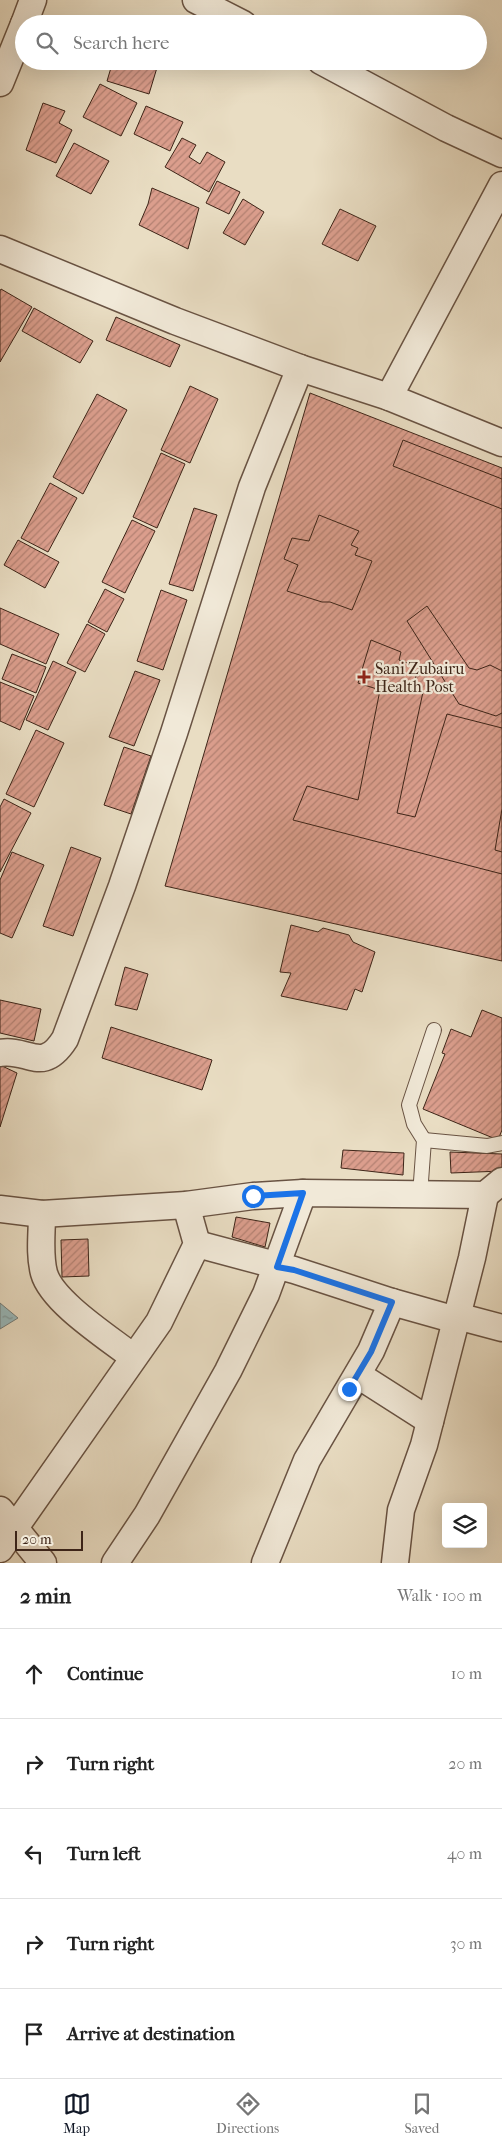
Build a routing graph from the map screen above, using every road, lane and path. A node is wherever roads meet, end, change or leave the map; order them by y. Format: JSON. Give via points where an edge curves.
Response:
{"nodes":[{"id":1,"x":33,"y":0,"type":"edge"},
{"id":2,"x":196,"y":0,"type":"edge"},
{"id":3,"x":27,"y":15,"type":"edge"},
{"id":4,"x":225,"y":15,"type":"edge"},
{"id":5,"x":15,"y":46,"type":"edge"},
{"id":6,"x":338,"y":70,"type":"edge"},
{"id":7,"x":0,"y":83,"type":"edge"},
{"id":8,"x":502,"y":154,"type":"edge"},
{"id":9,"x":502,"y":185,"type":"edge"},
{"id":10,"x":0,"y":249,"type":"edge"},
{"id":11,"x":300,"y":368,"type":"junction"},
{"id":12,"x":389,"y":397,"type":"junction"},
{"id":13,"x":502,"y":443,"type":"edge"},
{"id":14,"x":434,"y":1030,"type":"dead end"},
{"id":15,"x":0,"y":1054,"type":"edge"},
{"id":16,"x":424,"y":1140,"type":"junction"},
{"id":17,"x":502,"y":1144,"type":"edge"},
{"id":18,"x":493,"y":1188,"type":"edge"},
{"id":19,"x":303,"y":1193,"type":"junction"},
{"id":20,"x":420,"y":1195,"type":"junction"},
{"id":21,"x":186,"y":1205,"type":"junction"},
{"id":22,"x":0,"y":1209,"type":"edge"},
{"id":23,"x":42,"y":1214,"type":"junction"},
{"id":24,"x":197,"y":1244,"type":"junction"},
{"id":25,"x":277,"y":1267,"type":"junction"},
{"id":26,"x":392,"y":1302,"type":"junction"},
{"id":27,"x":457,"y":1318,"type":"junction"},
{"id":28,"x":502,"y":1328,"type":"edge"},
{"id":29,"x":133,"y":1357,"type":"junction"},
{"id":30,"x":358,"y":1375,"type":"junction"},
{"id":31,"x":430,"y":1421,"type":"junction"},
{"id":32,"x":7,"y":1519,"type":"edge"},
{"id":33,"x":0,"y":1549,"type":"edge"},
{"id":34,"x":43,"y":1563,"type":"edge"},
{"id":35,"x":115,"y":1563,"type":"edge"},
{"id":36,"x":265,"y":1563,"type":"edge"},
{"id":37,"x":395,"y":1563,"type":"edge"}],
"edges":[{"from":1,"to":3,"type":"street"},
{"from":2,"to":4,"type":"street"},
{"from":5,"to":7,"type":"street"},
{"from":6,"to":8,"type":"street"},
{"from":9,"to":12,"type":"street"},
{"from":10,"to":11,"type":"street"},
{"from":11,"to":12,"type":"street"},
{"from":11,"to":15,"type":"street","via":[[252,487],[164,760],[65,1040],[49,1057],[38,1059],[6,1052]]},
{"from":12,"to":13,"type":"street"},
{"from":14,"to":16,"type":"lane","via":[[409,1105],[414,1124]]},
{"from":16,"to":17,"type":"lane","via":[[487,1146]]},
{"from":16,"to":20,"type":"lane"},
{"from":18,"to":20,"type":"street"},
{"from":18,"to":27,"type":"street"},
{"from":19,"to":20,"type":"street"},
{"from":19,"to":21,"type":"street"},
{"from":19,"to":25,"type":"street"},
{"from":21,"to":23,"type":"street"},
{"from":21,"to":24,"type":"street"},
{"from":22,"to":23,"type":"street"},
{"from":23,"to":29,"type":"street","via":[[44,1273],[56,1295]]},
{"from":24,"to":25,"type":"street"},
{"from":24,"to":29,"type":"street","via":[[159,1322]]},
{"from":25,"to":26,"type":"street"},
{"from":25,"to":35,"type":"street","via":[[228,1371],[138,1530]]},
{"from":26,"to":27,"type":"street"},
{"from":26,"to":30,"type":"street"},
{"from":27,"to":28,"type":"street"},
{"from":27,"to":31,"type":"street"},
{"from":29,"to":32,"type":"street"},
{"from":30,"to":31,"type":"street"},
{"from":30,"to":36,"type":"street","via":[[307,1460]]},
{"from":31,"to":37,"type":"street","via":[[401,1510]]},
{"from":32,"to":33,"type":"street"},
{"from":32,"to":34,"type":"street"}]}
